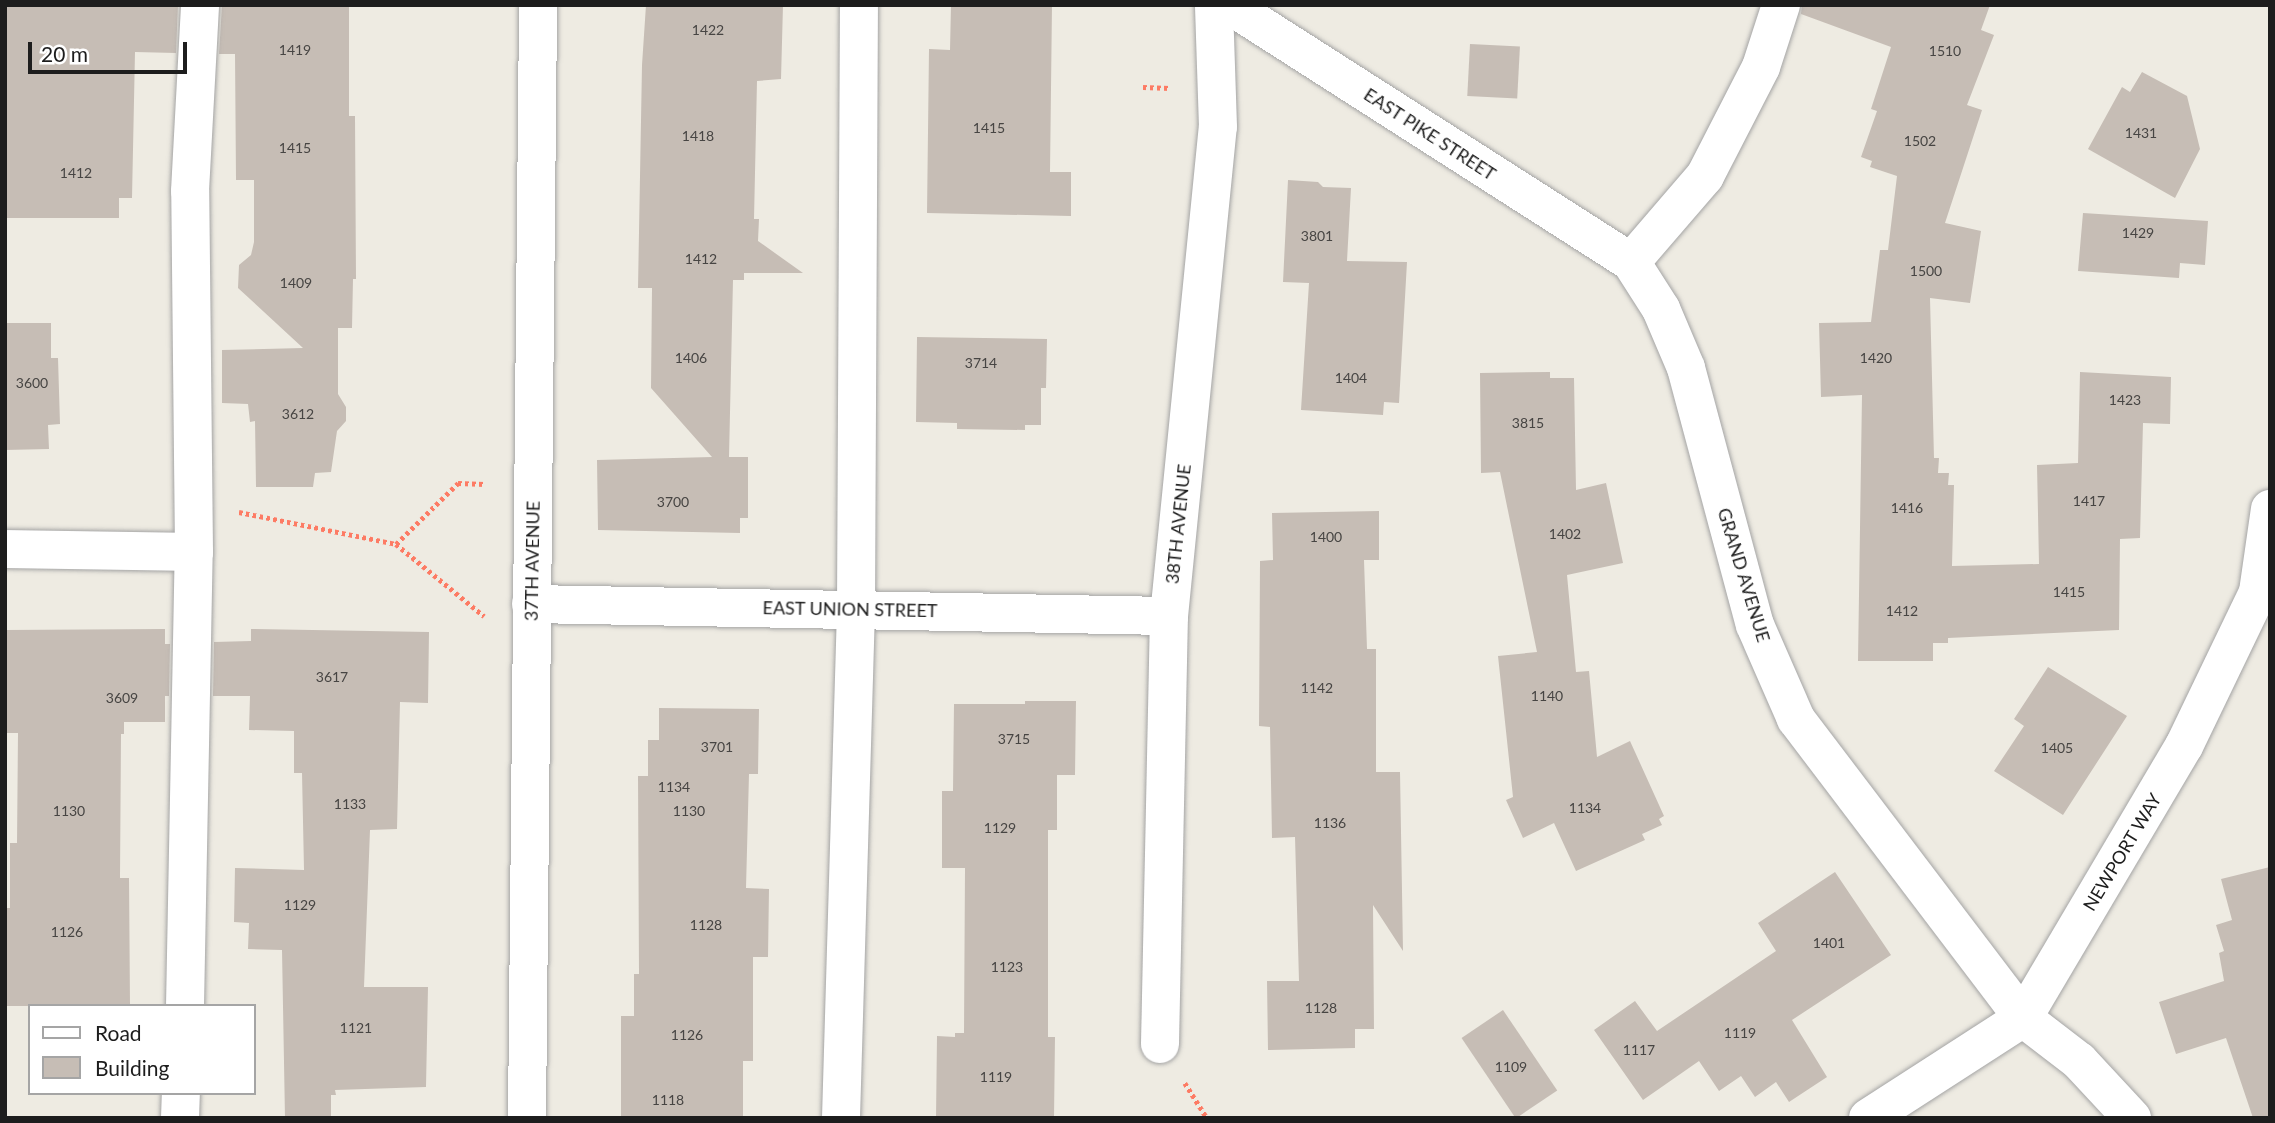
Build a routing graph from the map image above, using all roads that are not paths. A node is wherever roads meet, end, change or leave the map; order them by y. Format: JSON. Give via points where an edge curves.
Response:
{"nodes":[{"id":1,"x":200,"y":5,"type":"edge"},
{"id":2,"x":538,"y":5,"type":"edge"},
{"id":3,"x":859,"y":5,"type":"edge"},
{"id":4,"x":1214,"y":5,"type":"edge"},
{"id":5,"x":1229,"y":5,"type":"edge"},
{"id":6,"x":1781,"y":5,"type":"edge"},
{"id":7,"x":1631,"y":262,"type":"junction"},
{"id":8,"x":2270,"y":509,"type":"edge"},
{"id":9,"x":5,"y":550,"type":"edge"},
{"id":10,"x":194,"y":552,"type":"junction"},
{"id":11,"x":531,"y":604,"type":"junction"},
{"id":12,"x":856,"y":609,"type":"junction"},
{"id":13,"x":1169,"y":616,"type":"junction"},
{"id":14,"x":185,"y":1004,"type":"edge"},
{"id":15,"x":2023,"y":1018,"type":"junction"},
{"id":16,"x":1169,"y":1059,"type":"road end"},
{"id":17,"x":181,"y":1095,"type":"edge"},
{"id":18,"x":180,"y":1118,"type":"edge"},
{"id":19,"x":527,"y":1118,"type":"edge"},
{"id":20,"x":841,"y":1118,"type":"edge"},
{"id":21,"x":1868,"y":1118,"type":"edge"},
{"id":22,"x":2132,"y":1118,"type":"edge"}],
"edges":[{"from":1,"to":10,"type":"street","via":[[190,191]]},
{"from":2,"to":11,"type":"street","name":"37TH AVENUE"},
{"from":3,"to":12,"type":"street"},
{"from":4,"to":13,"type":"street","name":"38TH AVENUE","via":[[1218,127]]},
{"from":5,"to":7,"type":"street","name":"EAST PIKE STREET"},
{"from":6,"to":7,"type":"street","via":[[1761,67],[1705,176]]},
{"from":7,"to":15,"type":"street","name":"GRAND AVENUE","via":[[1661,309],[1686,368],[1755,625],[1796,719]]},
{"from":8,"to":15,"type":"street","name":"NEWPORT WAY","via":[[2258,592],[2195,722]]},
{"from":9,"to":10,"type":"street"},
{"from":10,"to":14,"type":"street"},
{"from":11,"to":12,"type":"street","name":"EAST UNION STREET"},
{"from":11,"to":19,"type":"street","name":"37TH AVENUE"},
{"from":12,"to":13,"type":"street","name":"EAST UNION STREET"},
{"from":12,"to":20,"type":"street"},
{"from":13,"to":16,"type":"street","name":"38TH AVENUE"},
{"from":15,"to":21,"type":"street","name":"NEWPORT WAY"},
{"from":15,"to":22,"type":"street","name":"GRAND AVENUE","via":[[2079,1060]]},
{"from":17,"to":18,"type":"street"}]}
